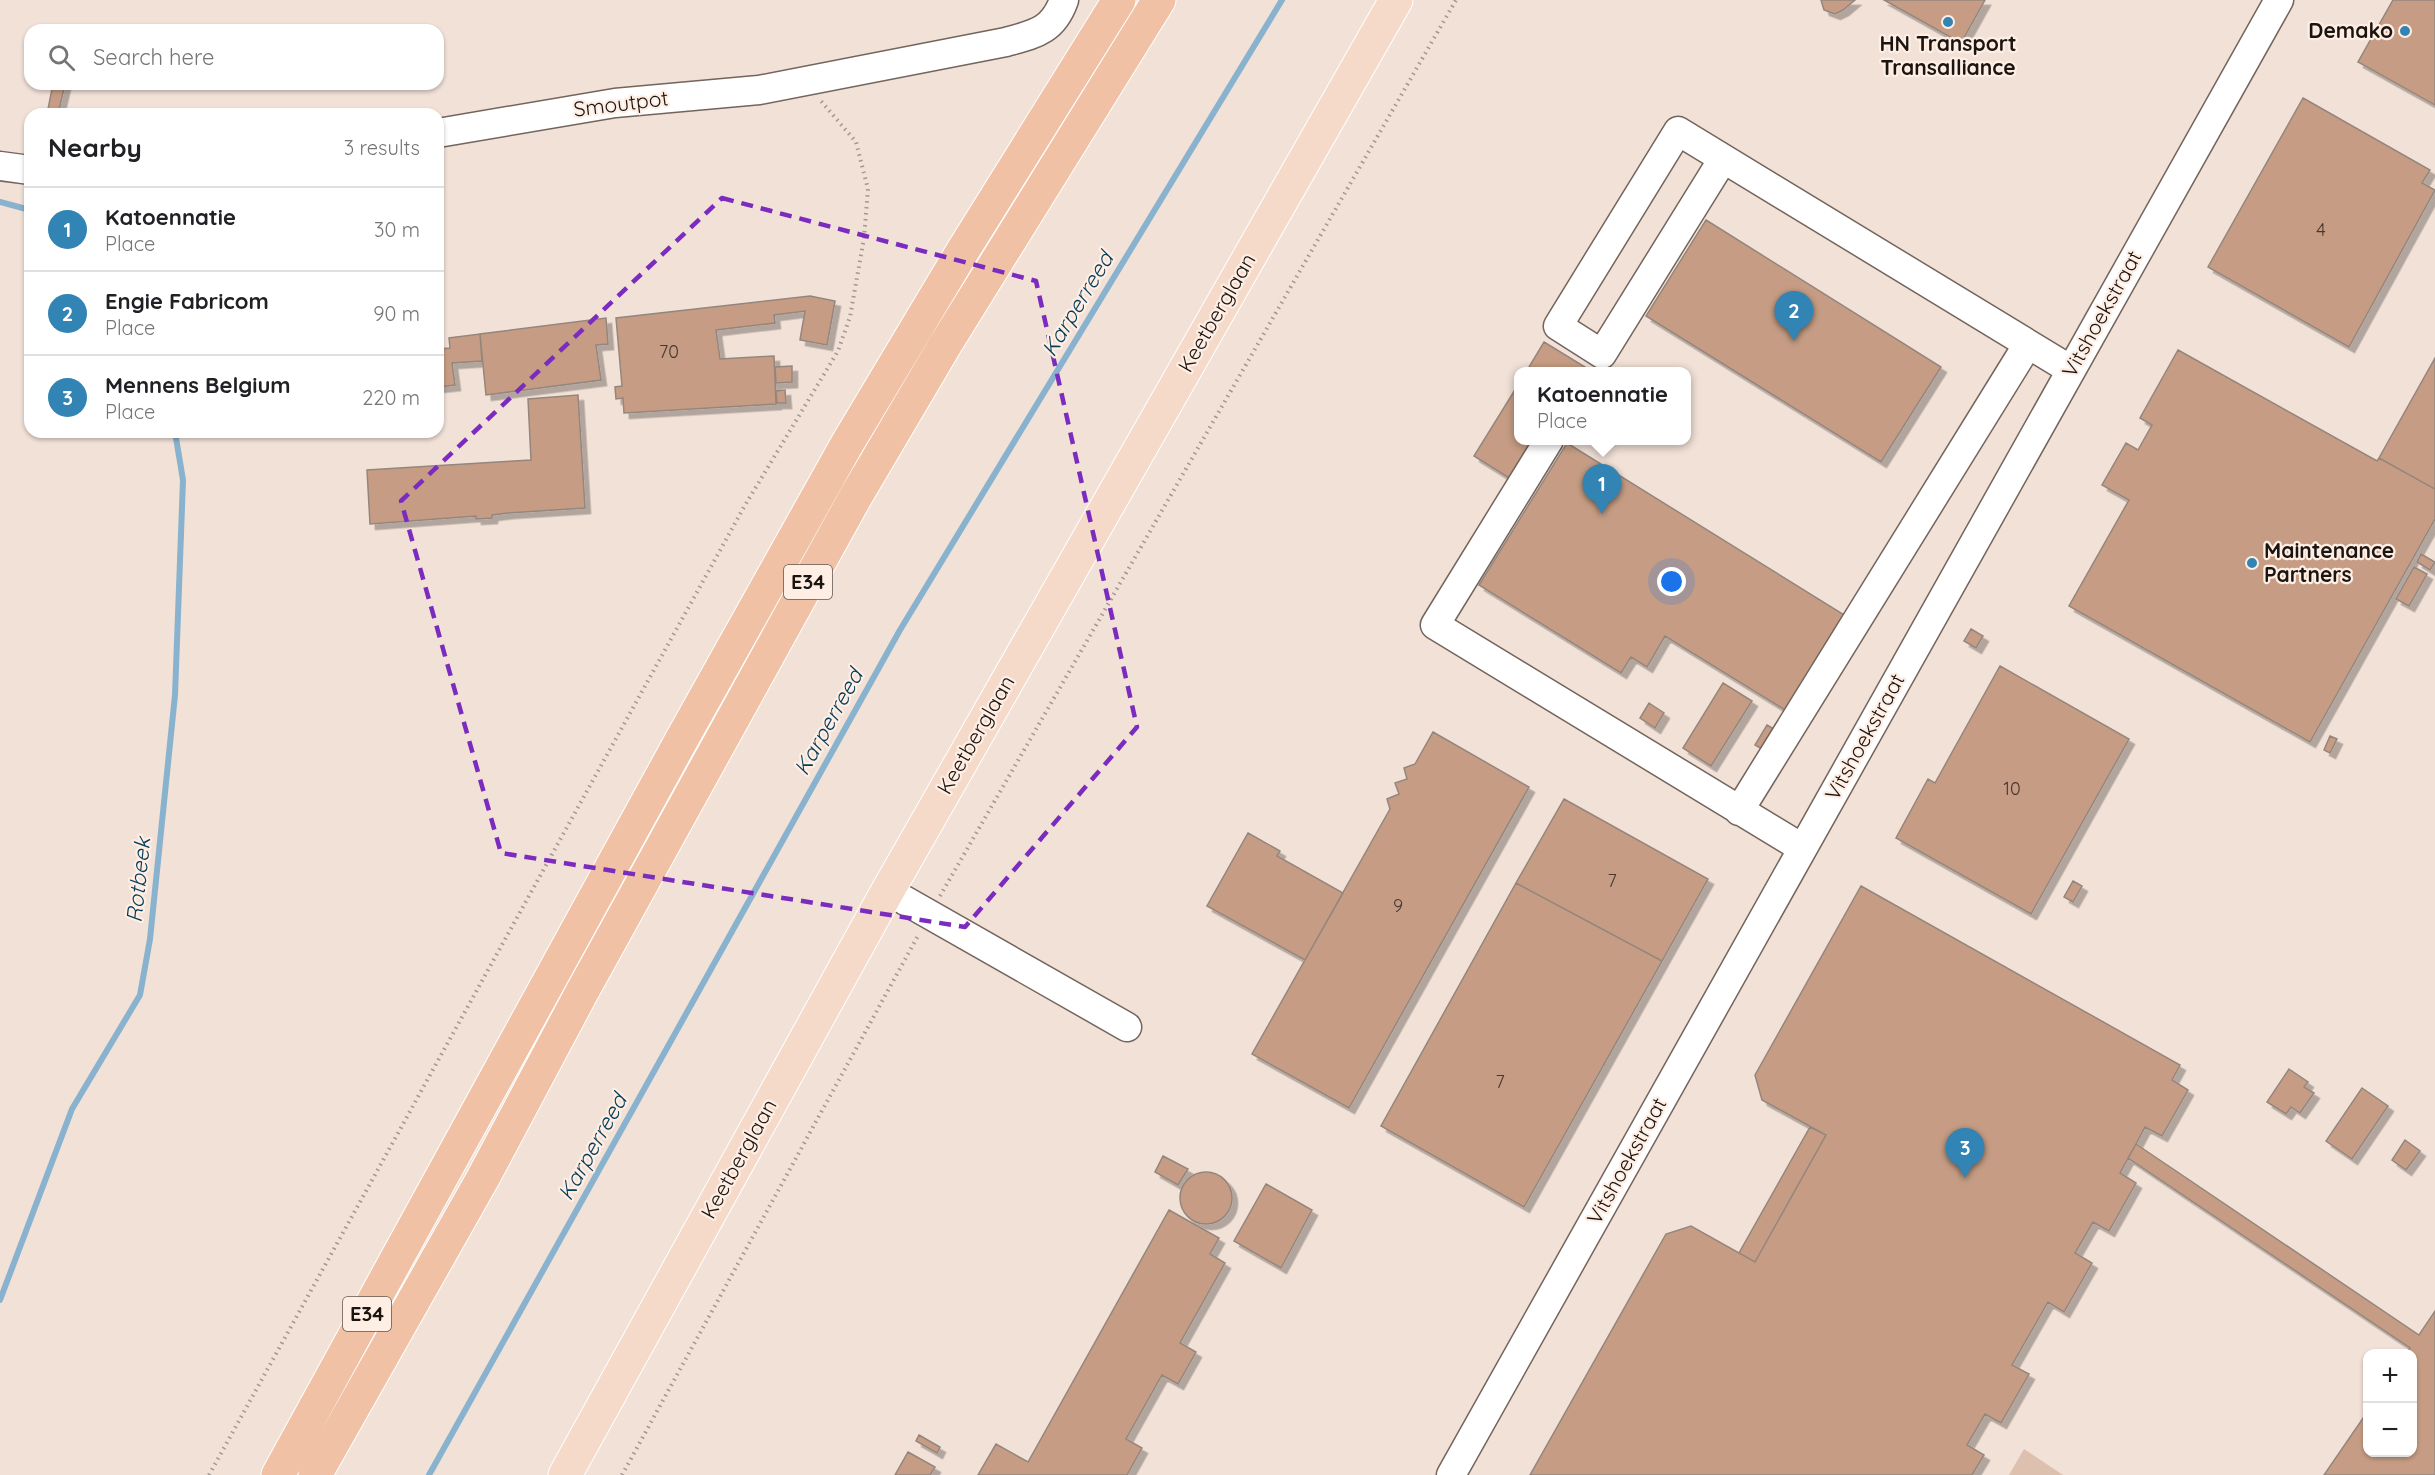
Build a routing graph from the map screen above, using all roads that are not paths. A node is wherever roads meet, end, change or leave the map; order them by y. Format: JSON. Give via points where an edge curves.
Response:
{"nodes":[{"id":1,"x":1064,"y":0,"type":"edge"},
{"id":2,"x":1119,"y":0,"type":"edge"},
{"id":3,"x":1159,"y":0,"type":"edge"},
{"id":4,"x":1396,"y":0,"type":"edge"},
{"id":5,"x":1415,"y":0,"type":"edge"},
{"id":6,"x":2279,"y":0,"type":"edge"},
{"id":7,"x":444,"y":132,"type":"edge"},
{"id":8,"x":1723,"y":159,"type":"junction"},
{"id":9,"x":0,"y":166,"type":"edge"},
{"id":10,"x":24,"y":169,"type":"edge"},
{"id":11,"x":2028,"y":344,"type":"junction"},
{"id":12,"x":1596,"y":363,"type":"edge"},
{"id":13,"x":2071,"y":370,"type":"junction"},
{"id":14,"x":1547,"y":445,"type":"edge"},
{"id":15,"x":1740,"y":811,"type":"junction"},
{"id":16,"x":1803,"y":848,"type":"junction"},
{"id":17,"x":917,"y":907,"type":"junction"},
{"id":18,"x":1127,"y":1027,"type":"dead end"},
{"id":19,"x":278,"y":1475,"type":"edge"},
{"id":20,"x":315,"y":1475,"type":"edge"},
{"id":21,"x":565,"y":1475,"type":"edge"},
{"id":22,"x":587,"y":1475,"type":"edge"},
{"id":23,"x":1450,"y":1475,"type":"edge"}],
"edges":[{"from":1,"to":7,"type":"street","name":"Smoutpot","via":[[1053,22],[1039,33],[1006,42],[759,90],[615,103]]},
{"from":2,"to":19,"type":"highway","number":"E34","via":[[847,444]]},
{"from":3,"to":20,"type":"highway","number":"E34","via":[[856,496],[483,1178]]},
{"from":4,"to":21,"type":"main road","name":"Keetberglaan","via":[[899,871]]},
{"from":5,"to":17,"type":"main road","name":"Keetberglaan"},
{"from":6,"to":13,"type":"street","name":"Vitshoekstraat"},
{"from":8,"to":11,"type":"street"},
{"from":8,"to":12,"type":"street"},
{"from":8,"to":12,"type":"street","via":[[1678,131],[1558,326]]},
{"from":9,"to":10,"type":"street"},
{"from":11,"to":13,"type":"street"},
{"from":11,"to":15,"type":"street"},
{"from":13,"to":16,"type":"street","name":"Vitshoekstraat"},
{"from":14,"to":15,"type":"street","via":[[1435,625]]},
{"from":15,"to":16,"type":"street"},
{"from":16,"to":23,"type":"street","name":"Vitshoekstraat"},
{"from":17,"to":18,"type":"street"},
{"from":17,"to":22,"type":"main road","name":"Keetberglaan"}]}
